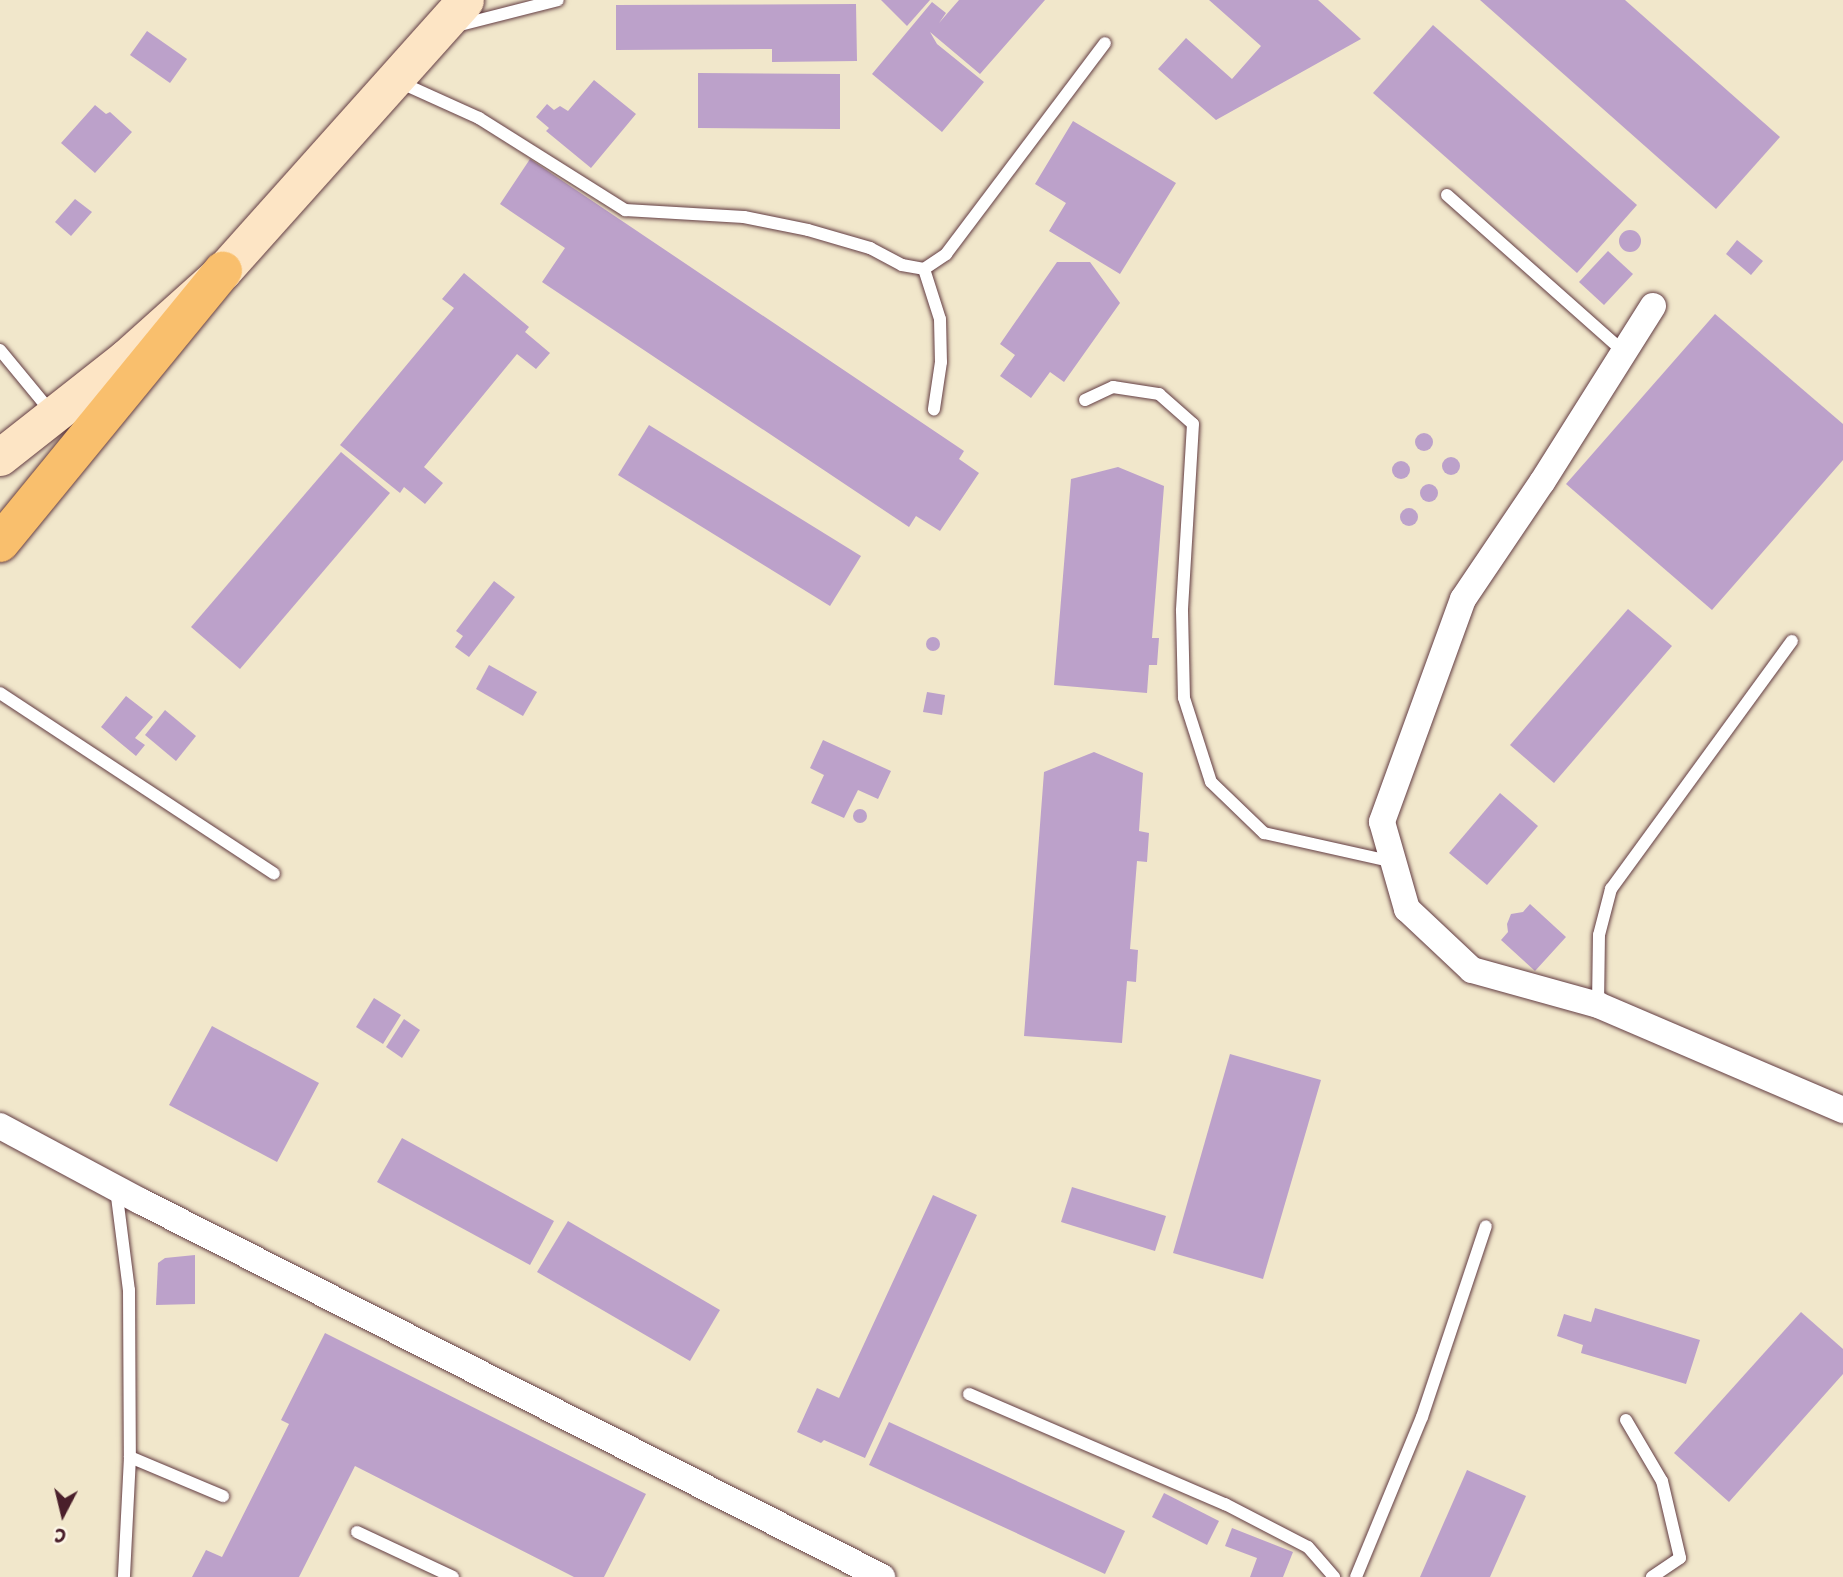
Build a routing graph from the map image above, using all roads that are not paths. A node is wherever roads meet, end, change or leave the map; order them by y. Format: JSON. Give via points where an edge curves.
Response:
{"nodes":[{"id":1,"x":465,"y":0,"type":"edge"},
{"id":2,"x":558,"y":0,"type":"edge"},
{"id":3,"x":437,"y":30,"type":"junction"},
{"id":4,"x":1105,"y":43,"type":"dead end"},
{"id":5,"x":383,"y":90,"type":"junction"},
{"id":6,"x":1447,"y":195,"type":"dead end"},
{"id":7,"x":924,"y":269,"type":"junction"},
{"id":8,"x":223,"y":271,"type":"junction"},
{"id":9,"x":1653,"y":306,"type":"dead end"},
{"id":10,"x":0,"y":350,"type":"edge"},
{"id":11,"x":1624,"y":352,"type":"junction"},
{"id":12,"x":1085,"y":400,"type":"dead end"},
{"id":13,"x":934,"y":410,"type":"dead end"},
{"id":14,"x":55,"y":416,"type":"junction"},
{"id":15,"x":0,"y":457,"type":"edge"},
{"id":16,"x":0,"y":543,"type":"edge"},
{"id":17,"x":1792,"y":641,"type":"dead end"},
{"id":18,"x":0,"y":694,"type":"edge"},
{"id":19,"x":1394,"y":862,"type":"junction"},
{"id":20,"x":274,"y":874,"type":"dead end"},
{"id":21,"x":1598,"y":1005,"type":"junction"},
{"id":22,"x":1843,"y":1110,"type":"edge"},
{"id":23,"x":0,"y":1126,"type":"edge"},
{"id":24,"x":116,"y":1188,"type":"junction"},
{"id":25,"x":1486,"y":1226,"type":"dead end"},
{"id":26,"x":969,"y":1394,"type":"dead end"},
{"id":27,"x":1626,"y":1420,"type":"dead end"},
{"id":28,"x":130,"y":1457,"type":"junction"},
{"id":29,"x":223,"y":1496,"type":"dead end"},
{"id":30,"x":357,"y":1532,"type":"dead end"},
{"id":31,"x":124,"y":1577,"type":"edge"},
{"id":32,"x":453,"y":1577,"type":"edge"},
{"id":33,"x":882,"y":1577,"type":"edge"},
{"id":34,"x":1334,"y":1577,"type":"edge"},
{"id":35,"x":1356,"y":1577,"type":"edge"},
{"id":36,"x":1652,"y":1577,"type":"edge"}],
"edges":[{"from":1,"to":3,"type":"main road"},
{"from":2,"to":3,"type":"lane"},
{"from":3,"to":5,"type":"main road"},
{"from":4,"to":7,"type":"lane","via":[[946,254]]},
{"from":5,"to":7,"type":"lane","via":[[479,118],[625,210],[744,217],[808,230]]},
{"from":5,"to":8,"type":"main road"},
{"from":6,"to":11,"type":"lane"},
{"from":7,"to":13,"type":"lane","via":[[940,319],[941,362]]},
{"from":8,"to":14,"type":"main road"},
{"from":8,"to":16,"type":"highway"},
{"from":9,"to":11,"type":"street"},
{"from":10,"to":14,"type":"lane"},
{"from":11,"to":19,"type":"street","via":[[1463,598],[1382,822]]},
{"from":12,"to":19,"type":"lane","via":[[1112,387],[1160,394],[1193,424],[1182,611],[1184,698],[1211,782],[1264,833]]},
{"from":14,"to":15,"type":"main road"},
{"from":17,"to":21,"type":"lane","via":[[1611,889],[1599,935]]},
{"from":18,"to":20,"type":"lane"},
{"from":19,"to":21,"type":"street","via":[[1408,909],[1472,970]]},
{"from":21,"to":22,"type":"street"},
{"from":23,"to":24,"type":"street"},
{"from":24,"to":28,"type":"lane","via":[[129,1290]]},
{"from":24,"to":33,"type":"street"},
{"from":25,"to":35,"type":"lane","via":[[1422,1417]]},
{"from":26,"to":34,"type":"lane","via":[[1225,1504],[1308,1548]]},
{"from":27,"to":36,"type":"lane","via":[[1661,1481],[1679,1558]]},
{"from":28,"to":29,"type":"lane"},
{"from":28,"to":31,"type":"lane"},
{"from":30,"to":32,"type":"lane"}]}
